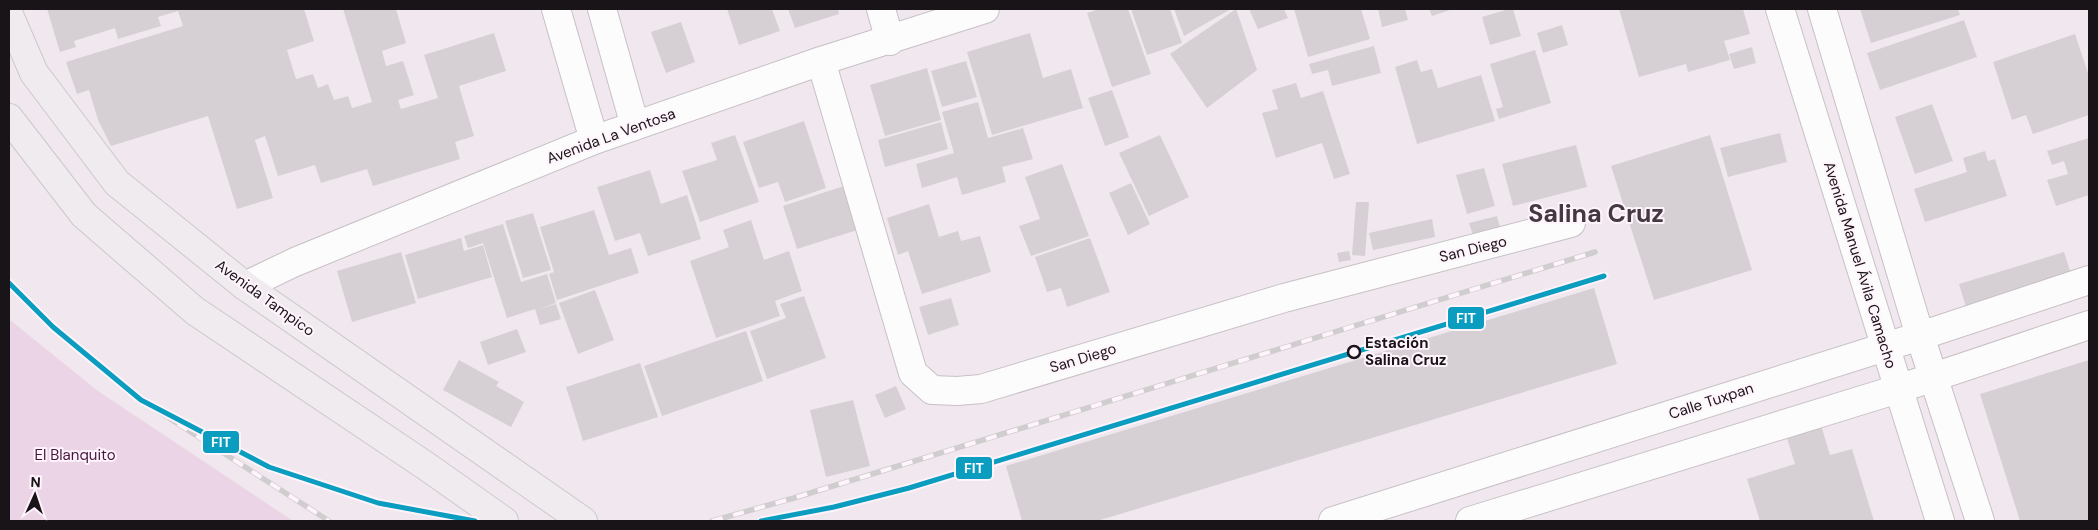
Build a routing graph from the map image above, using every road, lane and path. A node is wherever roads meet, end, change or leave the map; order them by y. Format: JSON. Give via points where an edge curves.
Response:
{"nodes":[{"id":1,"x":556,"y":9,"type":"edge"},
{"id":2,"x":602,"y":9,"type":"edge"},
{"id":3,"x":881,"y":9,"type":"edge"},
{"id":4,"x":985,"y":9,"type":"edge"},
{"id":5,"x":1780,"y":9,"type":"edge"},
{"id":6,"x":1822,"y":9,"type":"edge"},
{"id":7,"x":9,"y":15,"type":"edge"},
{"id":8,"x":890,"y":41,"type":"junction"},
{"id":9,"x":821,"y":61,"type":"junction"},
{"id":10,"x":9,"y":118,"type":"edge"},
{"id":11,"x":635,"y":126,"type":"junction"},
{"id":12,"x":594,"y":140,"type":"junction"},
{"id":13,"x":1571,"y":223,"type":"dead end"},
{"id":14,"x":2089,"y":280,"type":"edge"},
{"id":15,"x":245,"y":286,"type":"junction"},
{"id":16,"x":2089,"y":325,"type":"edge"},
{"id":17,"x":1920,"y":336,"type":"junction"},
{"id":18,"x":1885,"y":346,"type":"junction"},
{"id":19,"x":1933,"y":376,"type":"junction"},
{"id":20,"x":1898,"y":389,"type":"junction"},
{"id":21,"x":1667,"y":415,"type":"junction"},
{"id":22,"x":1680,"y":455,"type":"junction"},
{"id":23,"x":1346,"y":519,"type":"edge"},
{"id":24,"x":504,"y":521,"type":"edge"},
{"id":25,"x":583,"y":521,"type":"edge"},
{"id":26,"x":1470,"y":521,"type":"edge"},
{"id":27,"x":1940,"y":521,"type":"edge"},
{"id":28,"x":1980,"y":521,"type":"edge"}],
"edges":[{"from":1,"to":12,"type":"street"},
{"from":2,"to":11,"type":"street"},
{"from":3,"to":8,"type":"street"},
{"from":4,"to":8,"type":"street","name":"Avenida La Ventosa"},
{"from":5,"to":18,"type":"street","name":"Avenida Manuel Ávila Camacho"},
{"from":6,"to":17,"type":"street"},
{"from":7,"to":15,"type":"main road","name":"Avenida Tampico","via":[[34,73],[117,183]]},
{"from":8,"to":9,"type":"street","name":"Avenida La Ventosa"},
{"from":9,"to":11,"type":"street","name":"Avenida La Ventosa"},
{"from":9,"to":13,"type":"street","name":"San Diego","via":[[913,373],[932,390],[981,389],[1284,298]]},
{"from":10,"to":24,"type":"main road","via":[[84,215],[195,311]]},
{"from":11,"to":12,"type":"street","name":"Avenida La Ventosa"},
{"from":12,"to":15,"type":"street","name":"Avenida La Ventosa","via":[[295,262]]},
{"from":14,"to":17,"type":"street","name":"Calle Tuxpan"},
{"from":15,"to":25,"type":"main road","name":"Avenida Tampico"},
{"from":16,"to":19,"type":"street"},
{"from":17,"to":18,"type":"street","name":"Calle Tuxpan"},
{"from":17,"to":19,"type":"street"},
{"from":18,"to":20,"type":"street","name":"Avenida Manuel Ávila Camacho"},
{"from":18,"to":21,"type":"street","name":"Calle Tuxpan"},
{"from":19,"to":20,"type":"street"},
{"from":19,"to":28,"type":"street"},
{"from":20,"to":22,"type":"street"},
{"from":20,"to":27,"type":"street","name":"Avenida Manuel Ávila Camacho"},
{"from":21,"to":22,"type":"street"},
{"from":21,"to":23,"type":"street","name":"Calle Tuxpan"},
{"from":22,"to":26,"type":"street"}]}
